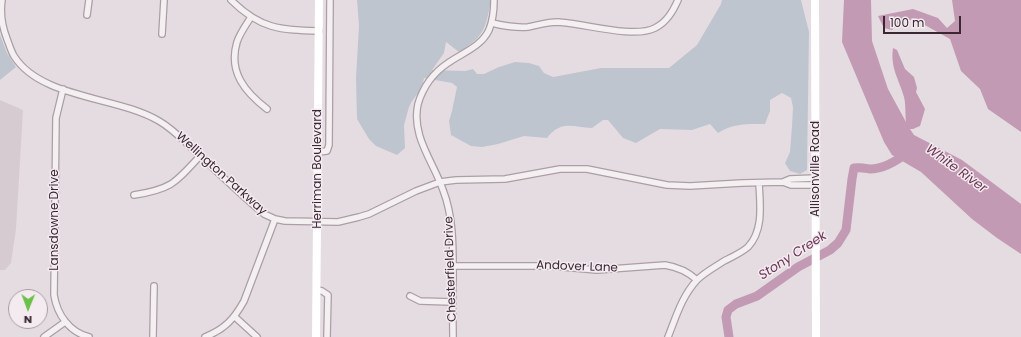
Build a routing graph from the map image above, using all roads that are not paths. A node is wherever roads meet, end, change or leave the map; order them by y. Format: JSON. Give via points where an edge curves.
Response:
{"nodes":[{"id":1,"x":2,"y":0,"type":"edge"},
{"id":2,"x":89,"y":0,"type":"edge"},
{"id":3,"x":164,"y":0,"type":"edge"},
{"id":4,"x":231,"y":0,"type":"edge"},
{"id":5,"x":319,"y":0,"type":"edge"},
{"id":6,"x":330,"y":0,"type":"edge"},
{"id":7,"x":494,"y":0,"type":"edge"},
{"id":8,"x":678,"y":0,"type":"edge"},
{"id":9,"x":815,"y":0,"type":"edge"},
{"id":10,"x":86,"y":15,"type":"dead end"},
{"id":11,"x":251,"y":17,"type":"junction"},
{"id":12,"x":492,"y":23,"type":"junction"},
{"id":13,"x":319,"y":31,"type":"junction"},
{"id":14,"x":162,"y":34,"type":"dead end"},
{"id":15,"x":63,"y":89,"type":"junction"},
{"id":16,"x":267,"y":109,"type":"dead end"},
{"id":17,"x":318,"y":152,"type":"junction"},
{"id":18,"x":200,"y":156,"type":"junction"},
{"id":19,"x":816,"y":181,"type":"junction"},
{"id":20,"x":440,"y":182,"type":"junction"},
{"id":21,"x":759,"y":182,"type":"junction"},
{"id":22,"x":134,"y":194,"type":"dead end"},
{"id":23,"x":275,"y":219,"type":"junction"},
{"id":24,"x":317,"y":222,"type":"junction"},
{"id":25,"x":453,"y":266,"type":"junction"},
{"id":26,"x":697,"y":280,"type":"junction"},
{"id":27,"x":154,"y":286,"type":"dead end"},
{"id":28,"x":317,"y":290,"type":"junction"},
{"id":29,"x":410,"y":296,"type":"dead end"},
{"id":30,"x":452,"y":302,"type":"junction"},
{"id":31,"x":235,"y":317,"type":"junction"},
{"id":32,"x":65,"y":322,"type":"junction"},
{"id":33,"x":44,"y":337,"type":"edge"},
{"id":34,"x":89,"y":337,"type":"edge"},
{"id":35,"x":153,"y":337,"type":"edge"},
{"id":36,"x":205,"y":337,"type":"edge"},
{"id":37,"x":257,"y":337,"type":"edge"},
{"id":38,"x":316,"y":337,"type":"edge"},
{"id":39,"x":327,"y":337,"type":"edge"},
{"id":40,"x":453,"y":337,"type":"edge"},
{"id":41,"x":668,"y":337,"type":"edge"},
{"id":42,"x":816,"y":337,"type":"edge"}],
"edges":[{"from":1,"to":15,"type":"street","name":"Wellington Parkway","via":[[3,26],[14,56],[38,78]]},
{"from":2,"to":10,"type":"street"},
{"from":3,"to":14,"type":"street"},
{"from":4,"to":11,"type":"street"},
{"from":5,"to":13,"type":"street","name":"Herriman Boulevard"},
{"from":6,"to":17,"type":"street","via":[[329,145],[326,151]]},
{"from":7,"to":12,"type":"street","name":"Chesterfield Drive"},
{"from":8,"to":12,"type":"street","via":[[666,20],[656,28],[647,30],[607,30],[555,22],[515,28]]},
{"from":9,"to":19,"type":"street","name":"Allisonville Road"},
{"from":11,"to":13,"type":"street","via":[[266,25],[282,29]]},
{"from":11,"to":16,"type":"street","via":[[237,43],[236,69],[243,87],[253,99]]},
{"from":12,"to":20,"type":"street","name":"Chesterfield Drive","via":[[487,34],[477,45],[433,76],[418,105],[419,136]]},
{"from":13,"to":17,"type":"street","name":"Herriman Boulevard"},
{"from":15,"to":18,"type":"street","name":"Wellington Parkway","via":[[148,114],[169,127]]},
{"from":15,"to":32,"type":"street","name":"Lansdowne Drive","via":[[56,118],[54,295]]},
{"from":17,"to":24,"type":"street","name":"Herriman Boulevard"},
{"from":18,"to":22,"type":"street","via":[[174,183],[157,191]]},
{"from":18,"to":23,"type":"street","name":"Wellington Parkway","via":[[252,204]]},
{"from":19,"to":21,"type":"street","name":"Wellington Parkway","via":[[790,179],[783,182]]},
{"from":19,"to":42,"type":"street","name":"Allisonville Road"},
{"from":20,"to":21,"type":"street","name":"Wellington Parkway","via":[[505,179],[580,168],[667,185]]},
{"from":20,"to":24,"type":"street","name":"Wellington Parkway","via":[[359,217],[338,222]]},
{"from":20,"to":25,"type":"street","name":"Chesterfield Drive","via":[[451,221]]},
{"from":21,"to":26,"type":"street","via":[[759,222],[752,242]]},
{"from":23,"to":24,"type":"street","name":"Wellington Parkway"},
{"from":23,"to":31,"type":"street","via":[[244,301]]},
{"from":24,"to":28,"type":"street","name":"Herriman Boulevard"},
{"from":25,"to":26,"type":"street","name":"Andover Lane","via":[[551,266],[597,270],[665,265],[685,270]]},
{"from":25,"to":30,"type":"street","name":"Chesterfield Drive"},
{"from":26,"to":41,"type":"street","via":[[683,299]]},
{"from":27,"to":35,"type":"street"},
{"from":28,"to":38,"type":"street","name":"Herriman Boulevard"},
{"from":28,"to":39,"type":"street","via":[[322,290],[328,295]]},
{"from":29,"to":30,"type":"street","via":[[420,301]]},
{"from":30,"to":40,"type":"street","name":"Chesterfield Drive"},
{"from":31,"to":36,"type":"street"},
{"from":31,"to":37,"type":"street"},
{"from":32,"to":33,"type":"street"},
{"from":32,"to":34,"type":"street","name":"Lansdowne Drive","via":[[76,332]]}]}
